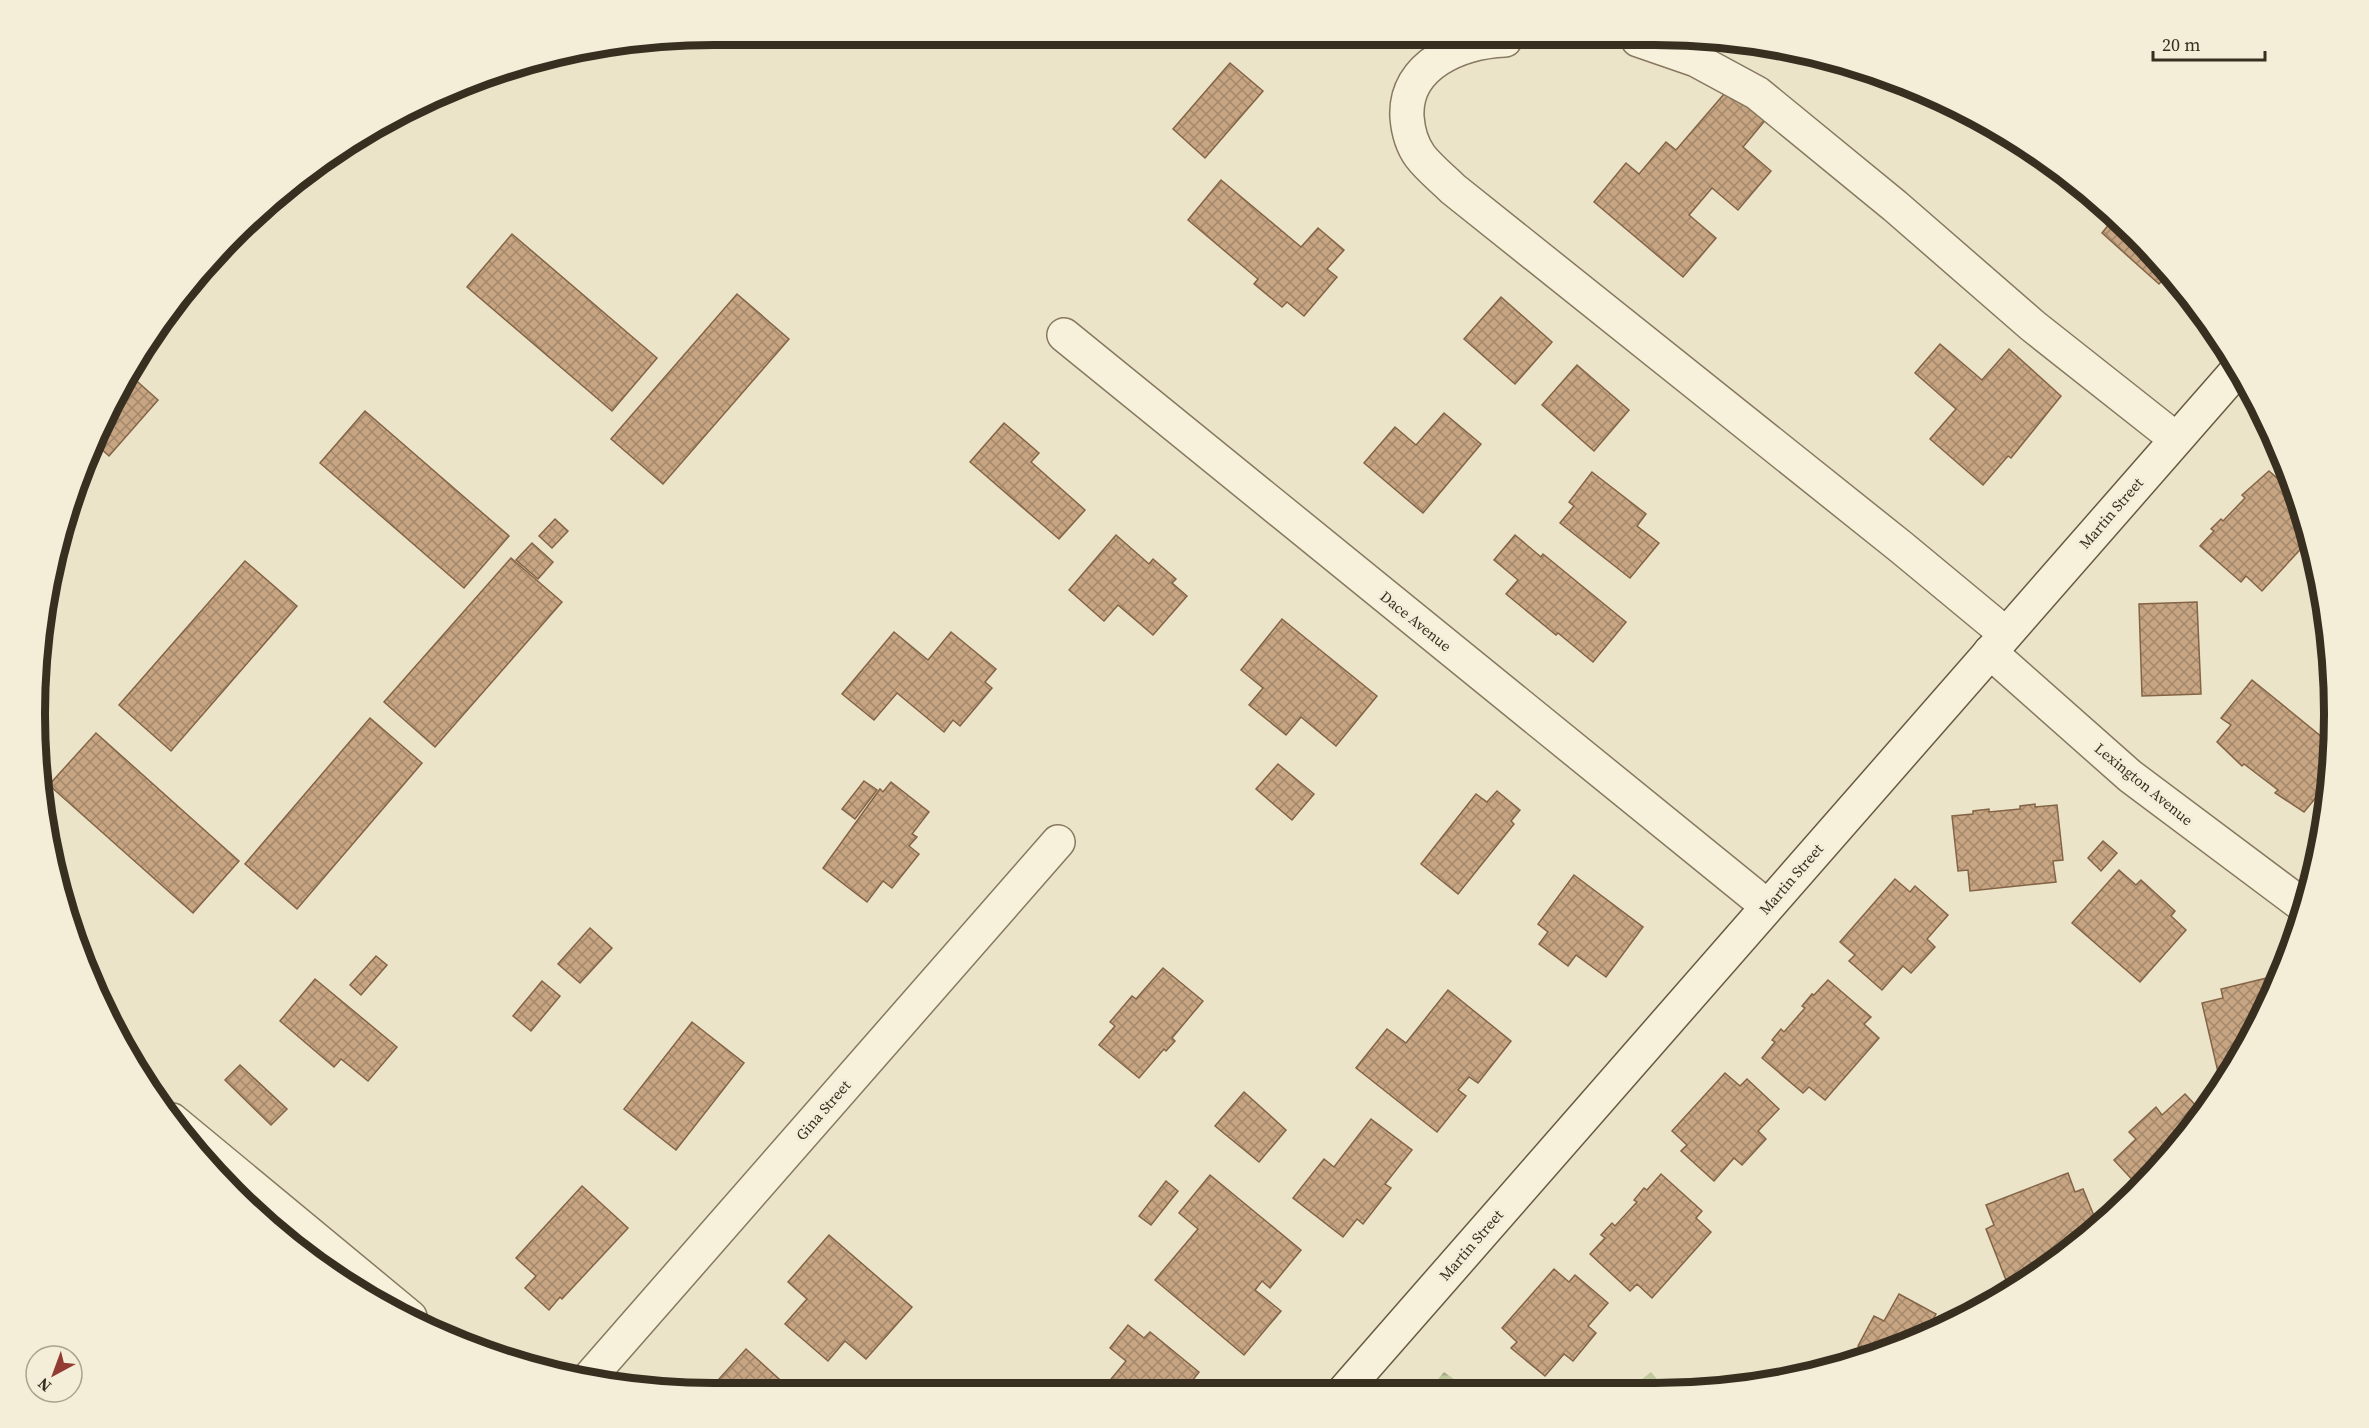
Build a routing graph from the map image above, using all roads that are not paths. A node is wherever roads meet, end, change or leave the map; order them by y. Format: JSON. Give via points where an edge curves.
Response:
{"nodes":[{"id":1,"x":1478,"y":45,"type":"edge"},
{"id":2,"x":1652,"y":45,"type":"edge"},
{"id":3,"x":1064,"y":334,"type":"dead end"},
{"id":4,"x":2232,"y":376,"type":"edge"},
{"id":5,"x":2176,"y":439,"type":"junction"},
{"id":6,"x":1998,"y":643,"type":"junction"},
{"id":7,"x":1058,"y":842,"type":"dead end"},
{"id":8,"x":2297,"y":901,"type":"edge"},
{"id":9,"x":1767,"y":906,"type":"junction"},
{"id":10,"x":204,"y":1146,"type":"edge"},
{"id":11,"x":385,"y":1296,"type":"edge"},
{"id":12,"x":594,"y":1372,"type":"edge"},
{"id":13,"x":1351,"y":1383,"type":"edge"}],
"edges":[{"from":1,"to":6,"type":"street","name":"Lexington Avenue","via":[[1461,48],[1417,76],[1406,106],[1407,129],[1419,155],[1453,189],[1892,539]]},
{"from":2,"to":5,"type":"street","via":[[1696,60],[1757,93],[2032,326]]},
{"from":3,"to":9,"type":"street","name":"Dace Avenue"},
{"from":4,"to":5,"type":"street","name":"Martin Street"},
{"from":5,"to":6,"type":"street","name":"Martin Street"},
{"from":6,"to":8,"type":"street","name":"Lexington Avenue","via":[[2130,776]]},
{"from":6,"to":9,"type":"street","name":"Martin Street"},
{"from":7,"to":12,"type":"street","name":"Gina Street"},
{"from":9,"to":13,"type":"street","name":"Martin Street"},
{"from":10,"to":11,"type":"street"}]}
